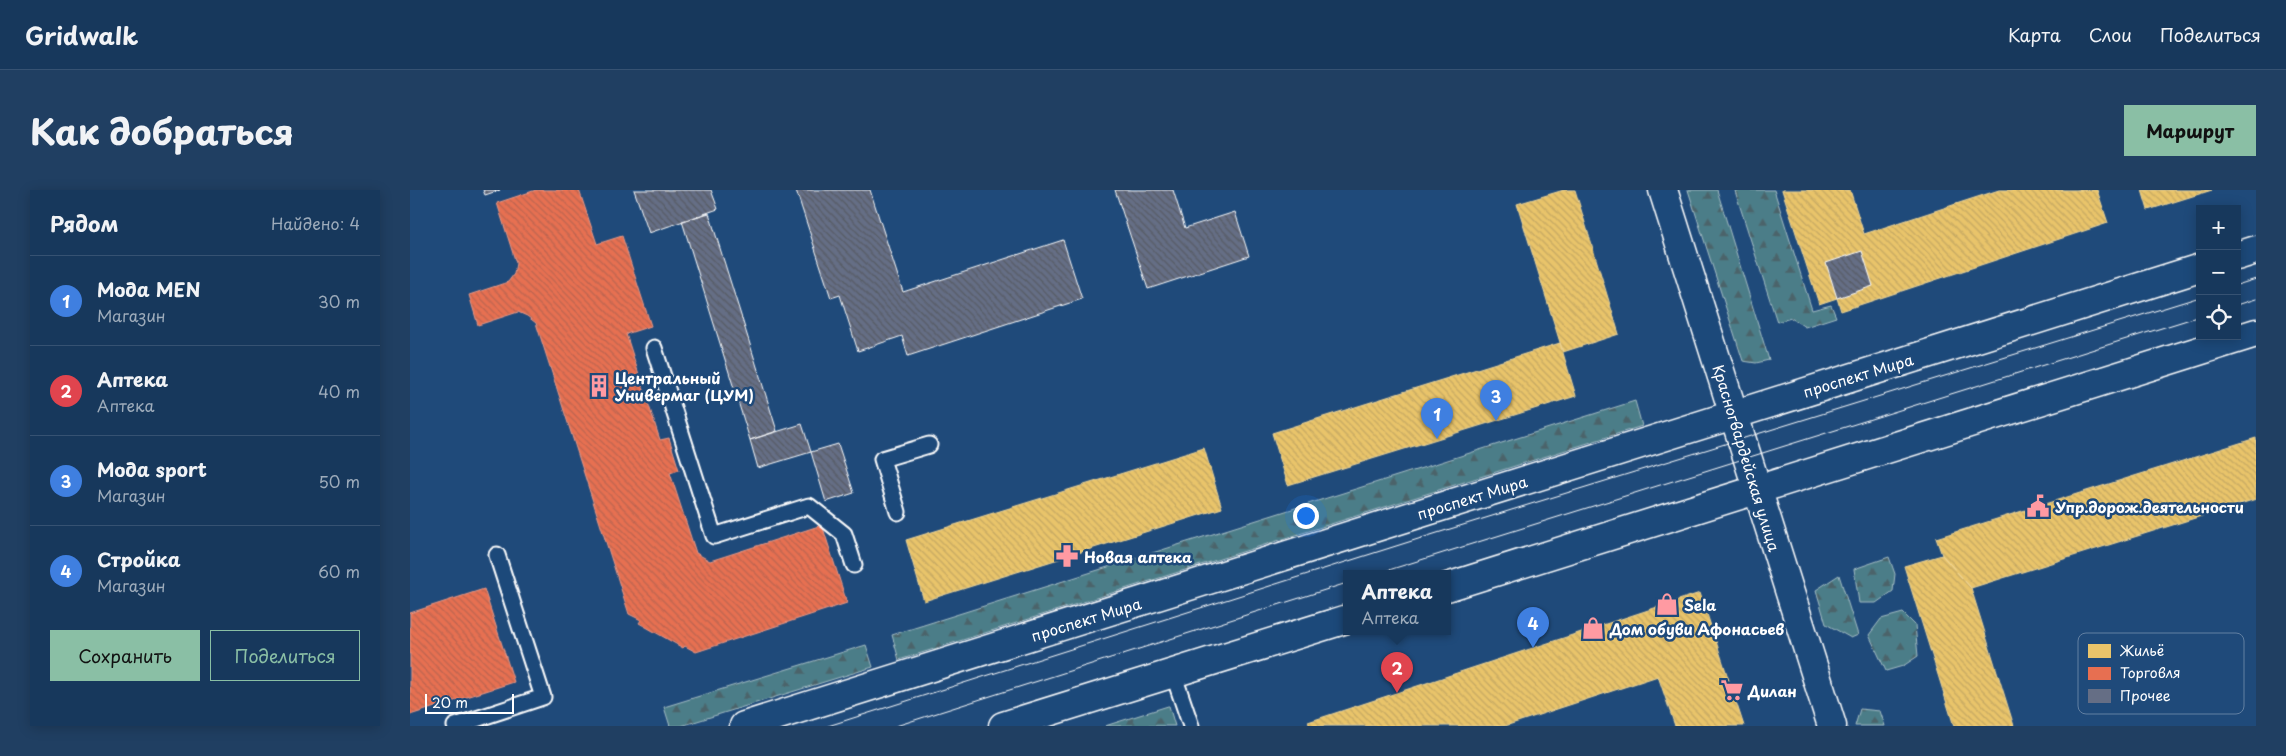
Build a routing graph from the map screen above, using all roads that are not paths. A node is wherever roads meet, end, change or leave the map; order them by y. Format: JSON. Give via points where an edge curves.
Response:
{"nodes":[{"id":1,"x":1663,"y":190,"type":"edge"},
{"id":2,"x":2256,"y":250,"type":"edge"},
{"id":3,"x":2241,"y":255,"type":"edge"},
{"id":4,"x":2196,"y":269,"type":"edge"},
{"id":5,"x":2255,"y":337,"type":"edge"},
{"id":6,"x":654,"y":348,"type":"dead end"},
{"id":7,"x":1734,"y":414,"type":"junction"},
{"id":8,"x":929,"y":445,"type":"dead end"},
{"id":9,"x":1758,"y":490,"type":"junction"},
{"id":10,"x":898,"y":512,"type":"dead end"},
{"id":11,"x":497,"y":555,"type":"dead end"},
{"id":12,"x":854,"y":565,"type":"dead end"},
{"id":13,"x":1451,"y":586,"type":"edge"},
{"id":14,"x":1343,"y":620,"type":"edge"},
{"id":15,"x":1173,"y":673,"type":"junction"},
{"id":16,"x":455,"y":726,"type":"edge"},
{"id":17,"x":744,"y":726,"type":"edge"},
{"id":18,"x":1003,"y":726,"type":"edge"},
{"id":19,"x":1191,"y":726,"type":"edge"},
{"id":20,"x":1832,"y":726,"type":"edge"}],
"edges":[{"from":1,"to":7,"type":"main road","name":"Красногвардейская улица"},
{"from":2,"to":3,"type":"main road"},
{"from":4,"to":7,"type":"main road","name":"проспект Мира"},
{"from":5,"to":9,"type":"main road"},
{"from":6,"to":12,"type":"lane","via":[[714,536],[809,506],[844,534]]},
{"from":7,"to":9,"type":"main road","name":"Красногвардейская улица"},
{"from":7,"to":17,"type":"main road","name":"проспект Мира"},
{"from":8,"to":10,"type":"lane","via":[[882,460]]},
{"from":9,"to":13,"type":"main road"},
{"from":9,"to":20,"type":"main road","name":"Красногвардейская улица"},
{"from":11,"to":16,"type":"lane","via":[[543,697]]},
{"from":14,"to":15,"type":"main road"},
{"from":15,"to":18,"type":"main road"},
{"from":15,"to":19,"type":"lane"}]}
